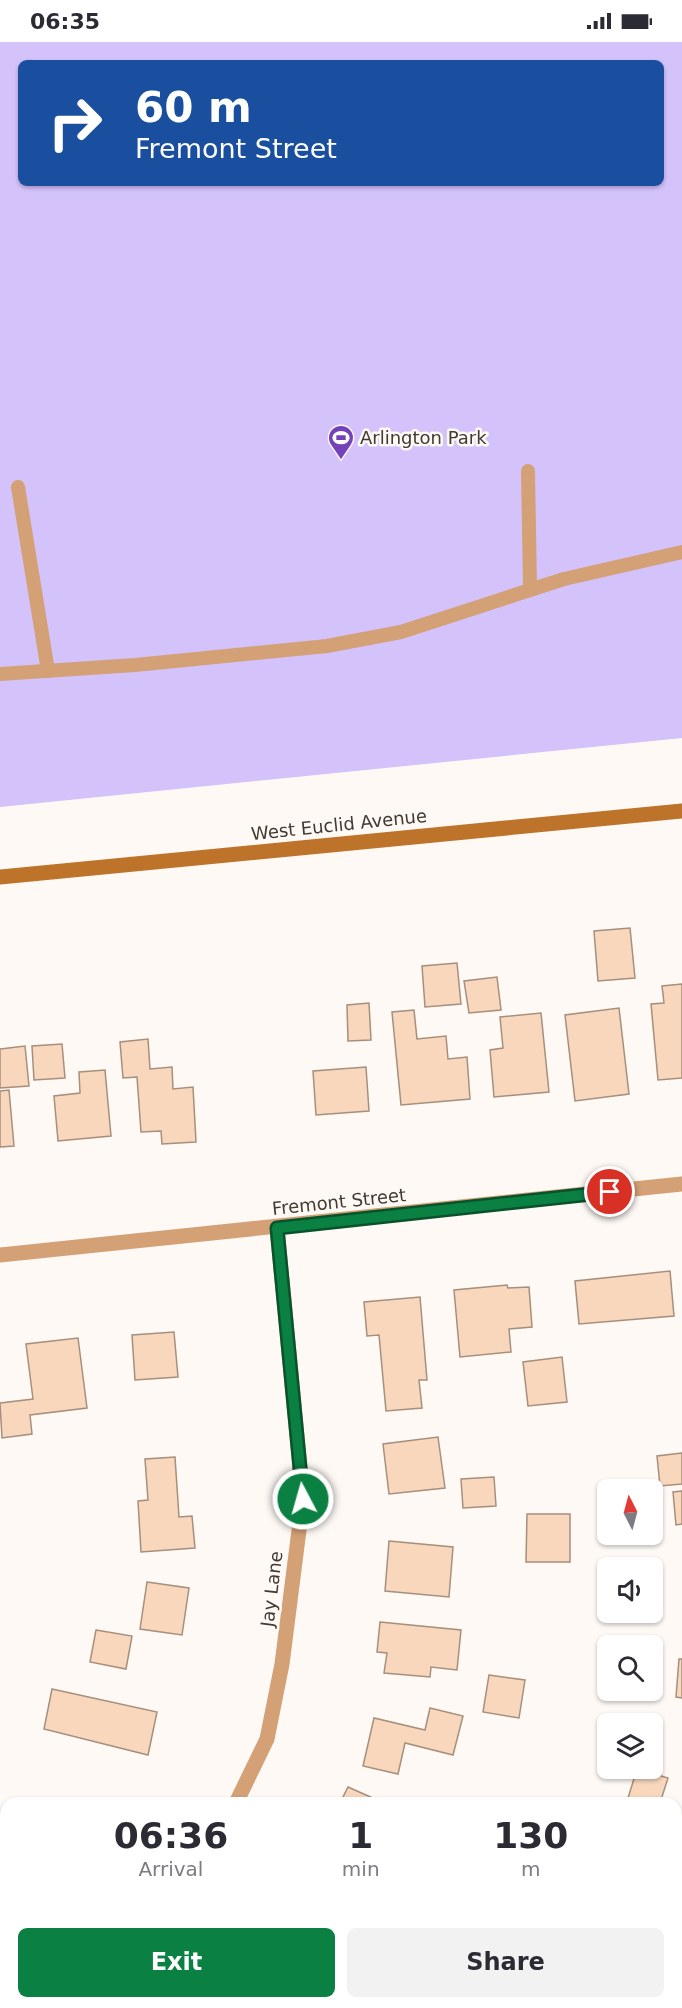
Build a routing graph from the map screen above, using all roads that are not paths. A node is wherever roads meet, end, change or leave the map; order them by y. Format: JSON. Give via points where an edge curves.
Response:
{"nodes":[{"id":1,"x":528,"y":471,"type":"dead end"},
{"id":2,"x":18,"y":487,"type":"dead end"},
{"id":3,"x":682,"y":552,"type":"edge"},
{"id":4,"x":530,"y":589,"type":"junction"},
{"id":5,"x":48,"y":671,"type":"junction"},
{"id":6,"x":0,"y":675,"type":"edge"},
{"id":7,"x":682,"y":811,"type":"edge"},
{"id":8,"x":0,"y":877,"type":"edge"},
{"id":9,"x":682,"y":1184,"type":"edge"},
{"id":10,"x":277,"y":1228,"type":"junction"},
{"id":11,"x":0,"y":1256,"type":"edge"},
{"id":12,"x":239,"y":1797,"type":"edge"}],
"edges":[{"from":1,"to":4,"type":"lane"},
{"from":2,"to":5,"type":"lane"},
{"from":3,"to":4,"type":"lane"},
{"from":4,"to":5,"type":"lane","via":[[401,632],[327,646]]},
{"from":5,"to":6,"type":"lane"},
{"from":7,"to":8,"type":"main road","name":"West Euclid Avenue"},
{"from":9,"to":10,"type":"street","name":"Fremont Street"},
{"from":10,"to":11,"type":"street","name":"Fremont Street"},
{"from":10,"to":12,"type":"street","name":"Jay Lane","via":[[303,1499],[282,1664],[267,1739]]}]}
